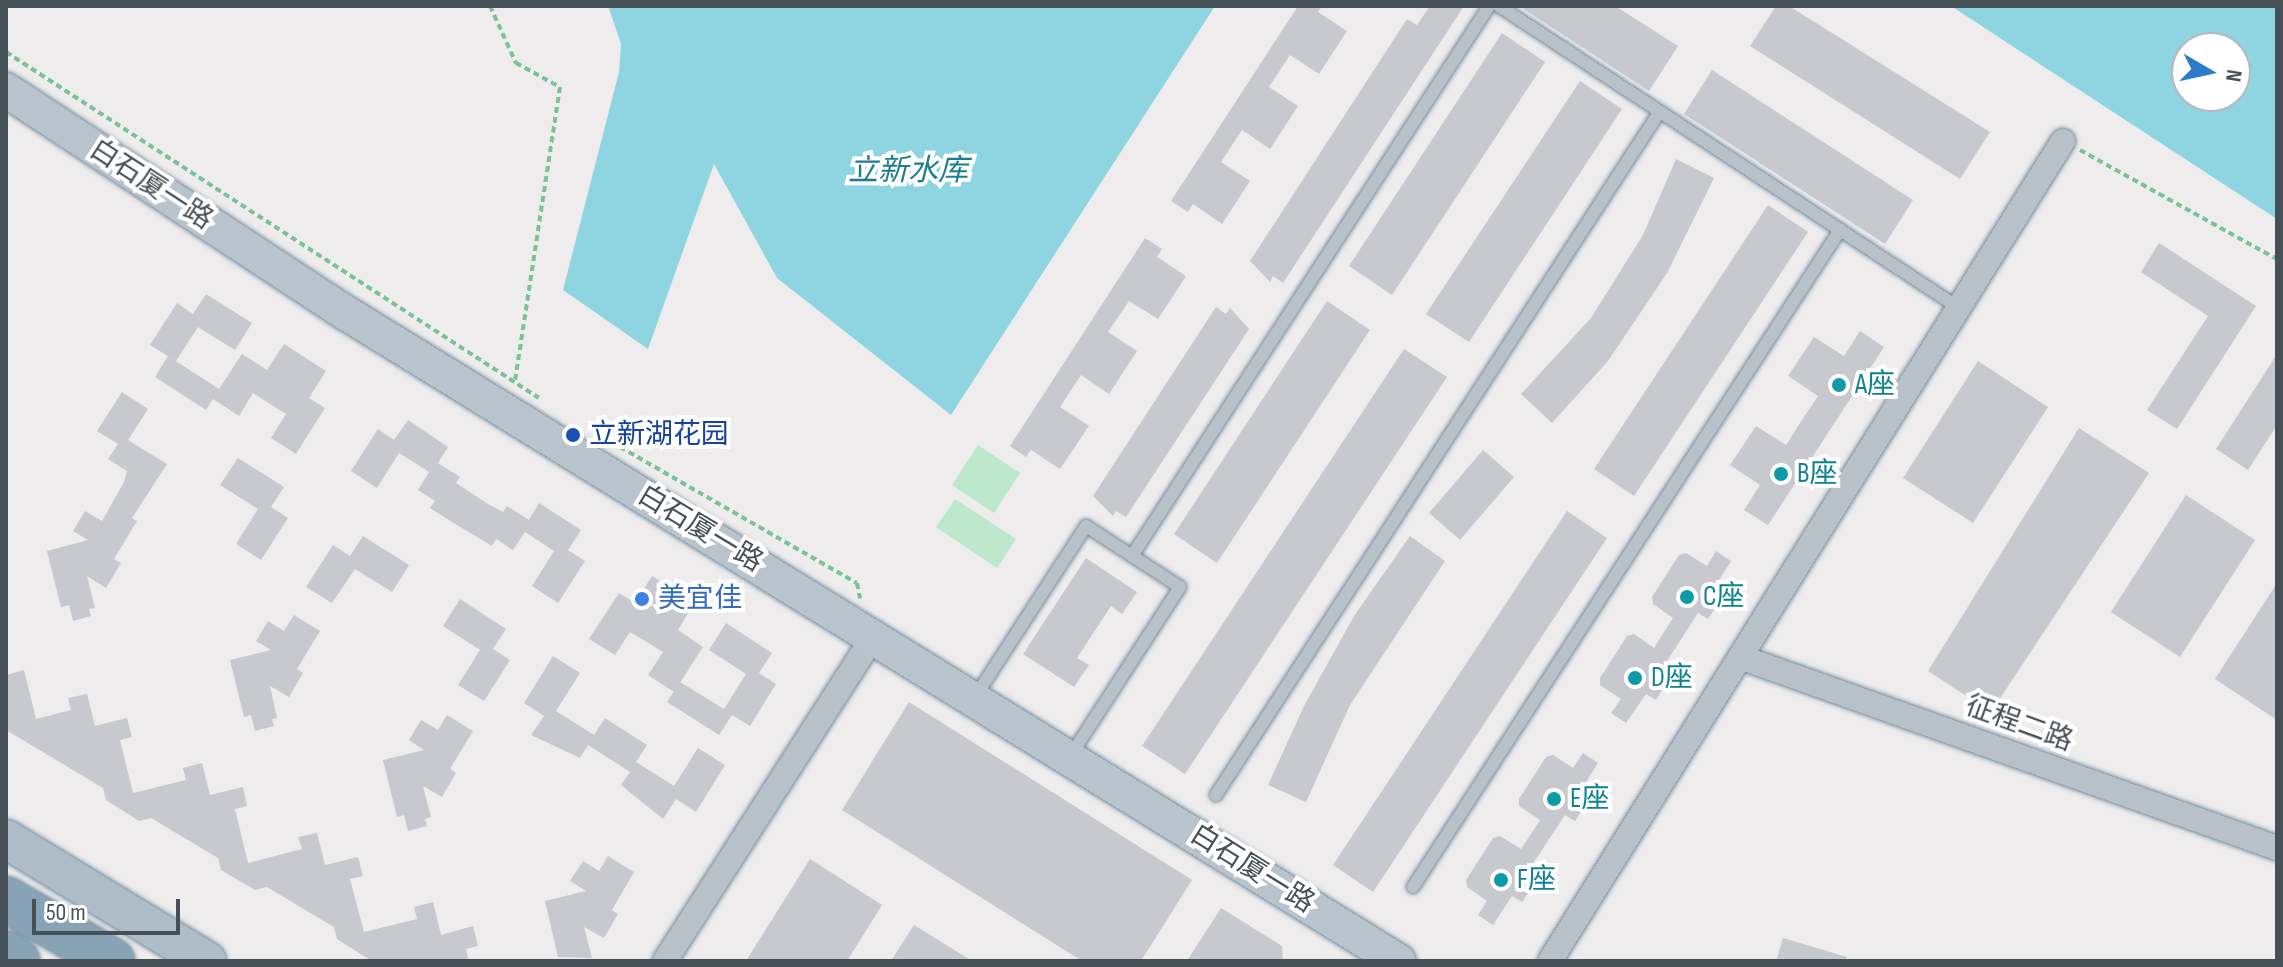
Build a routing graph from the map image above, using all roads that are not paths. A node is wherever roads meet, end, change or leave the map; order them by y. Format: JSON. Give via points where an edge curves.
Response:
{"nodes":[{"id":1,"x":1489,"y":6,"type":"edge"},
{"id":2,"x":1499,"y":6,"type":"edge"},
{"id":3,"x":6,"y":90,"type":"edge"},
{"id":4,"x":1660,"y":111,"type":"junction"},
{"id":5,"x":2063,"y":141,"type":"road end"},
{"id":6,"x":1840,"y":230,"type":"junction"},
{"id":7,"x":1959,"y":308,"type":"junction"},
{"id":8,"x":1132,"y":556,"type":"junction"},
{"id":9,"x":870,"y":632,"type":"junction"},
{"id":10,"x":1740,"y":657,"type":"junction"},
{"id":11,"x":975,"y":697,"type":"junction"},
{"id":12,"x":1071,"y":756,"type":"junction"},
{"id":13,"x":1216,"y":795,"type":"dead end"},
{"id":14,"x":6,"y":839,"type":"edge"},
{"id":15,"x":2277,"y":848,"type":"edge"},
{"id":16,"x":1413,"y":887,"type":"dead end"},
{"id":17,"x":6,"y":899,"type":"edge"},
{"id":18,"x":6,"y":954,"type":"edge"},
{"id":19,"x":17,"y":961,"type":"edge"},
{"id":20,"x":112,"y":961,"type":"edge"},
{"id":21,"x":207,"y":961,"type":"edge"},
{"id":22,"x":665,"y":961,"type":"edge"},
{"id":23,"x":1398,"y":961,"type":"edge"},
{"id":24,"x":1550,"y":961,"type":"edge"}],
"edges":[{"from":1,"to":8,"type":"lane"},
{"from":2,"to":4,"type":"lane"},
{"from":3,"to":9,"type":"street","name":"白石厦一路","via":[[346,313]]},
{"from":4,"to":6,"type":"lane"},
{"from":4,"to":13,"type":"lane"},
{"from":5,"to":7,"type":"street"},
{"from":6,"to":7,"type":"lane"},
{"from":6,"to":16,"type":"lane"},
{"from":7,"to":10,"type":"street"},
{"from":8,"to":11,"type":"lane","via":[[1086,526]]},
{"from":8,"to":12,"type":"lane","via":[[1180,587]]},
{"from":9,"to":11,"type":"street","name":"白石厦一路"},
{"from":9,"to":22,"type":"street"},
{"from":10,"to":15,"type":"street","name":"征程二路"},
{"from":10,"to":24,"type":"street"},
{"from":11,"to":12,"type":"street","name":"白石厦一路"},
{"from":12,"to":23,"type":"street","name":"白石厦一路"},
{"from":14,"to":21,"type":"main road"},
{"from":17,"to":20,"type":"highway"},
{"from":18,"to":19,"type":"highway"}]}
